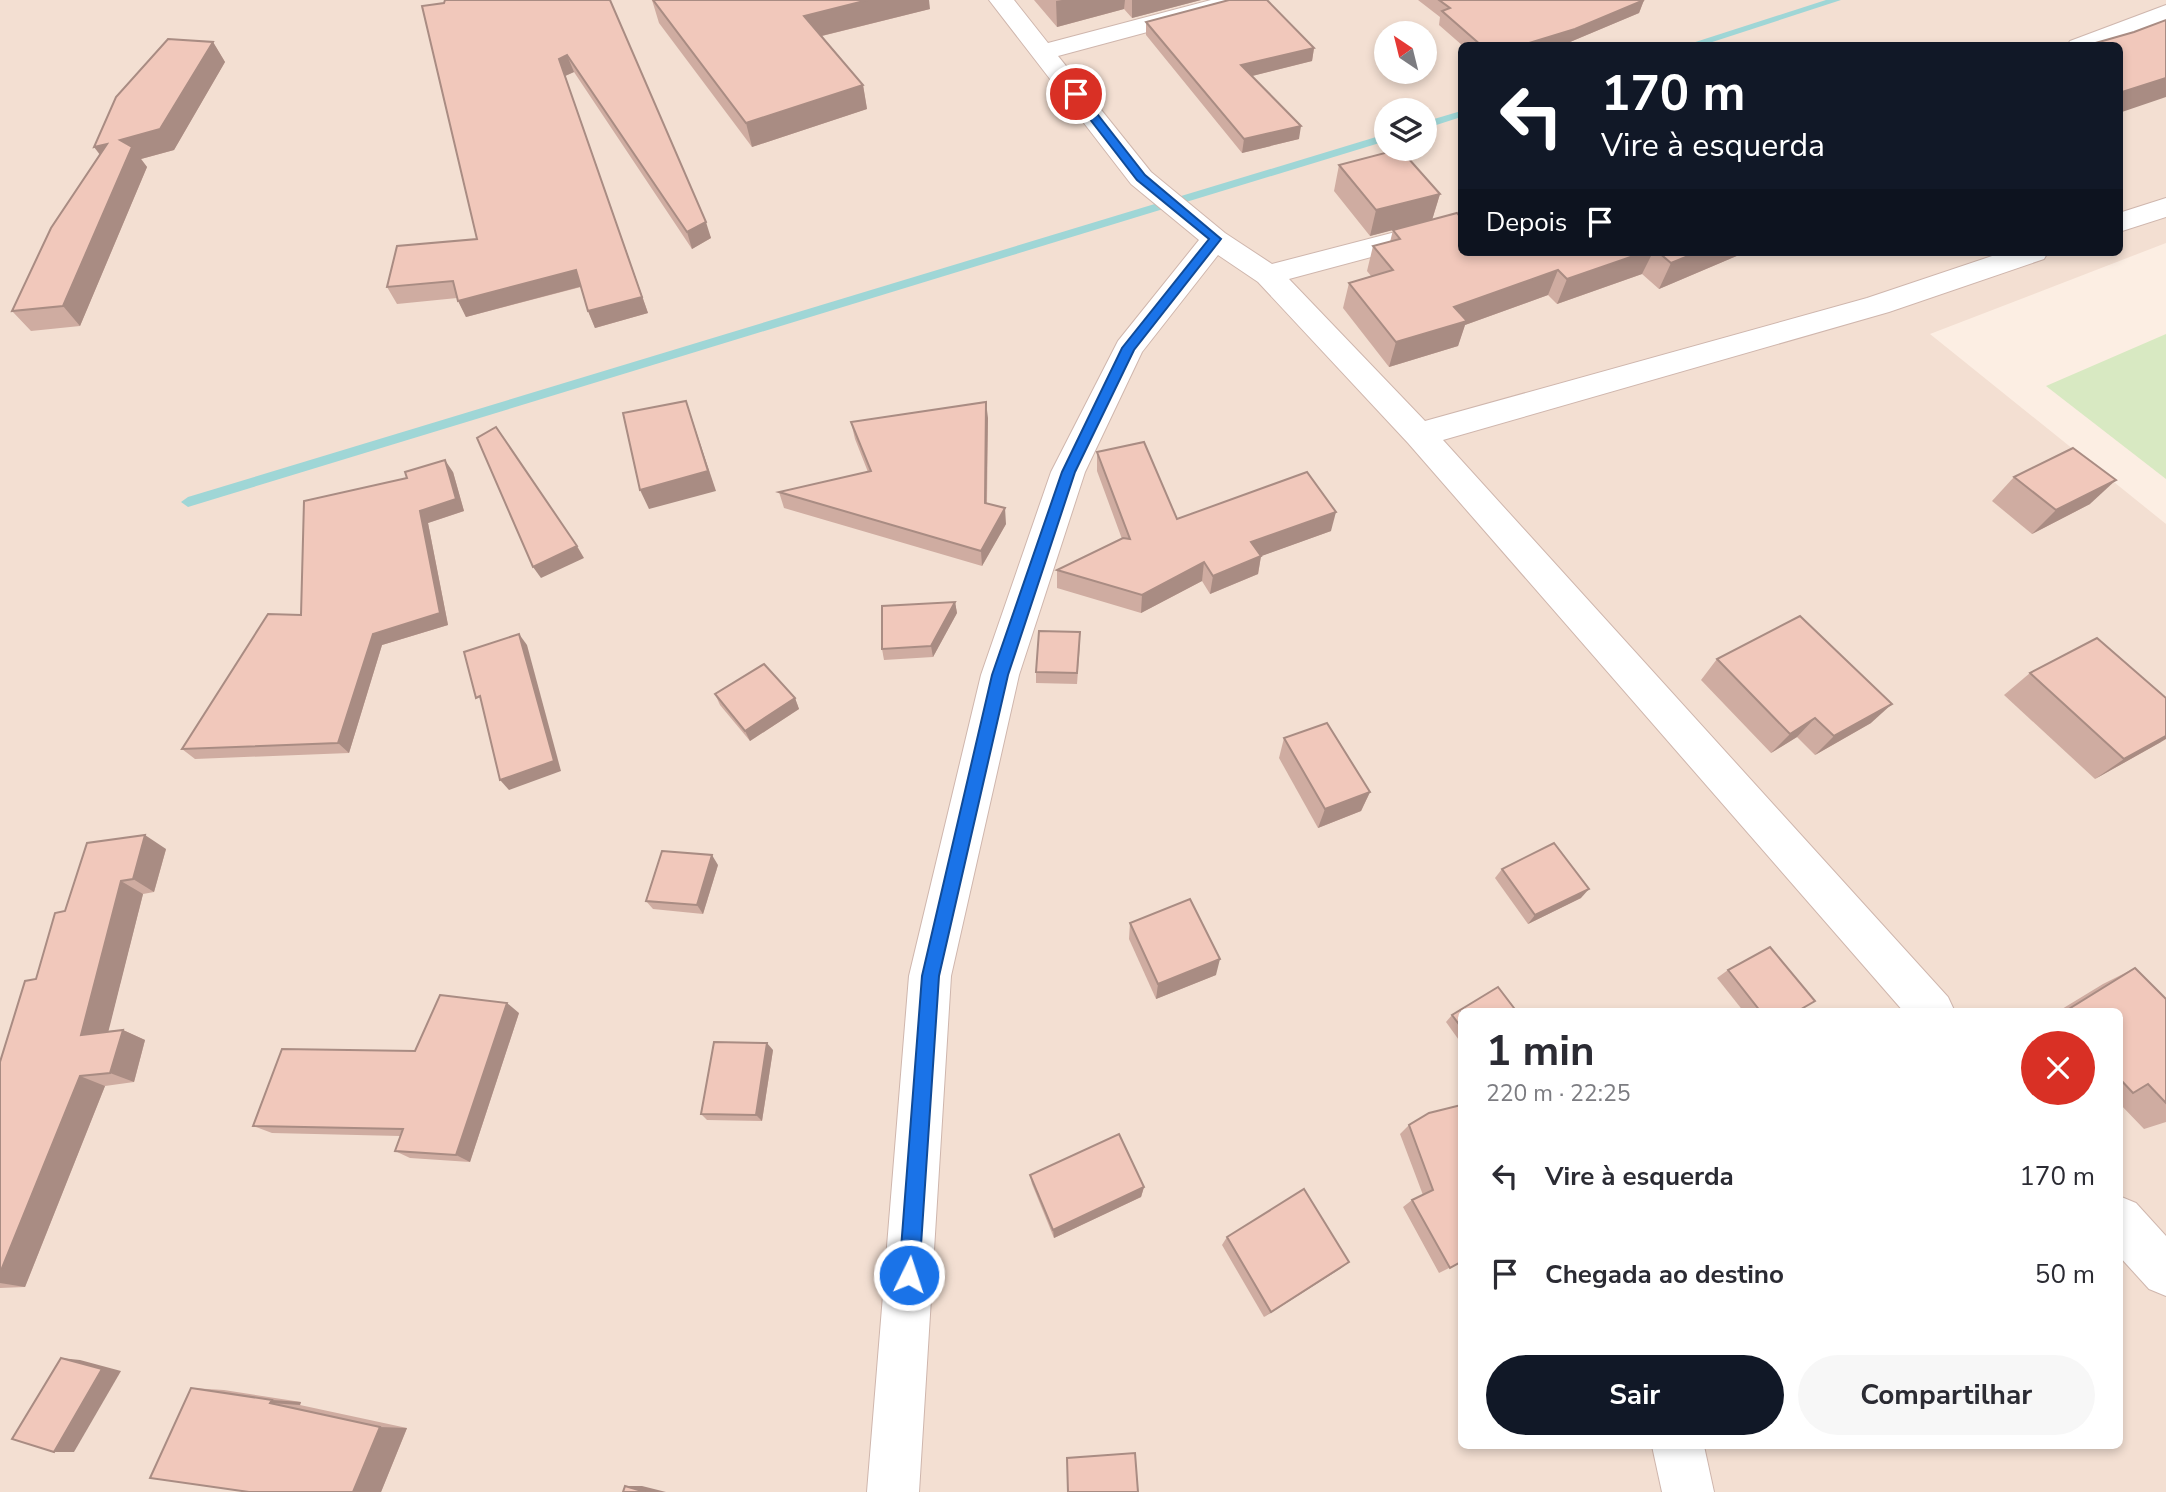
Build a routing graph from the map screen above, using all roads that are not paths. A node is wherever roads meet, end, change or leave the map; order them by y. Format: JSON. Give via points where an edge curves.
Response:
{"nodes":[{"id":1,"x":1001,"y":0,"type":"edge"},
{"id":2,"x":1239,"y":0,"type":"edge"},
{"id":3,"x":2166,"y":12,"type":"edge"},
{"id":4,"x":2089,"y":42,"type":"edge"},
{"id":5,"x":1043,"y":52,"type":"junction"},
{"id":6,"x":2166,"y":207,"type":"edge"},
{"id":7,"x":2123,"y":222,"type":"edge"},
{"id":8,"x":1458,"y":225,"type":"edge"},
{"id":9,"x":1201,"y":228,"type":"junction"},
{"id":10,"x":2022,"y":256,"type":"edge"},
{"id":11,"x":1268,"y":275,"type":"junction"},
{"id":12,"x":1419,"y":435,"type":"junction"},
{"id":13,"x":1929,"y":1008,"type":"edge"},
{"id":14,"x":2123,"y":1224,"type":"edge"},
{"id":15,"x":2166,"y":1272,"type":"edge"},
{"id":16,"x":1679,"y":1449,"type":"edge"},
{"id":17,"x":893,"y":1492,"type":"edge"},
{"id":18,"x":1688,"y":1492,"type":"edge"}],
"edges":[{"from":1,"to":5,"type":"street"},
{"from":2,"to":5,"type":"street"},
{"from":3,"to":4,"type":"street"},
{"from":5,"to":9,"type":"street","via":[[1141,177]]},
{"from":6,"to":7,"type":"street"},
{"from":8,"to":11,"type":"street"},
{"from":9,"to":11,"type":"street"},
{"from":9,"to":17,"type":"street","via":[[1129,348],[1069,472],[1000,675],[930,976]]},
{"from":10,"to":12,"type":"street","via":[[1878,305]]},
{"from":11,"to":12,"type":"street"},
{"from":12,"to":13,"type":"street"},
{"from":14,"to":15,"type":"street"},
{"from":16,"to":18,"type":"street"}]}
